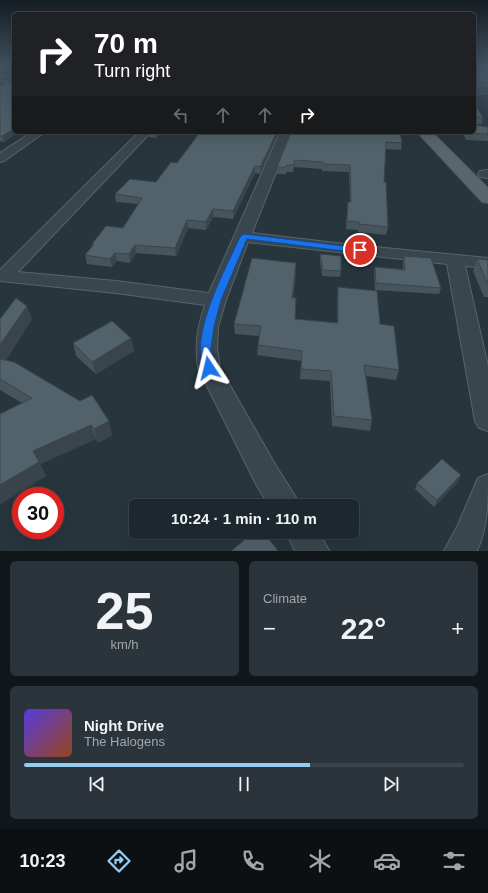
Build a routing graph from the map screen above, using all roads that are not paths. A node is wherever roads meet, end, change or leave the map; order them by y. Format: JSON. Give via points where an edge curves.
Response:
{"nodes":[{"id":1,"x":36,"y":134,"type":"edge"},
{"id":2,"x":143,"y":134,"type":"edge"},
{"id":3,"x":285,"y":134,"type":"edge"},
{"id":4,"x":426,"y":134,"type":"edge"},
{"id":5,"x":444,"y":134,"type":"edge"},
{"id":6,"x":0,"y":158,"type":"edge"},
{"id":7,"x":487,"y":175,"type":"edge"},
{"id":8,"x":488,"y":198,"type":"edge"},
{"id":9,"x":244,"y":237,"type":"junction"},
{"id":10,"x":455,"y":260,"type":"junction"},
{"id":11,"x":488,"y":263,"type":"edge"},
{"id":12,"x":2,"y":276,"type":"edge"},
{"id":13,"x":216,"y":300,"type":"junction"},
{"id":14,"x":488,"y":421,"type":"edge"},
{"id":15,"x":488,"y":487,"type":"edge"},
{"id":16,"x":281,"y":499,"type":"edge"},
{"id":17,"x":305,"y":539,"type":"edge"},
{"id":18,"x":313,"y":551,"type":"edge"},
{"id":19,"x":460,"y":551,"type":"edge"}],
"edges":[{"from":1,"to":6,"type":"street"},
{"from":2,"to":12,"type":"street"},
{"from":3,"to":9,"type":"street"},
{"from":4,"to":8,"type":"main road"},
{"from":5,"to":7,"type":"main road"},
{"from":9,"to":10,"type":"street"},
{"from":9,"to":13,"type":"street"},
{"from":10,"to":11,"type":"street"},
{"from":10,"to":14,"type":"street"},
{"from":12,"to":13,"type":"street"},
{"from":13,"to":16,"type":"street","via":[[208,327],[206,348],[209,368]]},
{"from":15,"to":19,"type":"street","via":[[469,536]]},
{"from":17,"to":18,"type":"street"}]}
